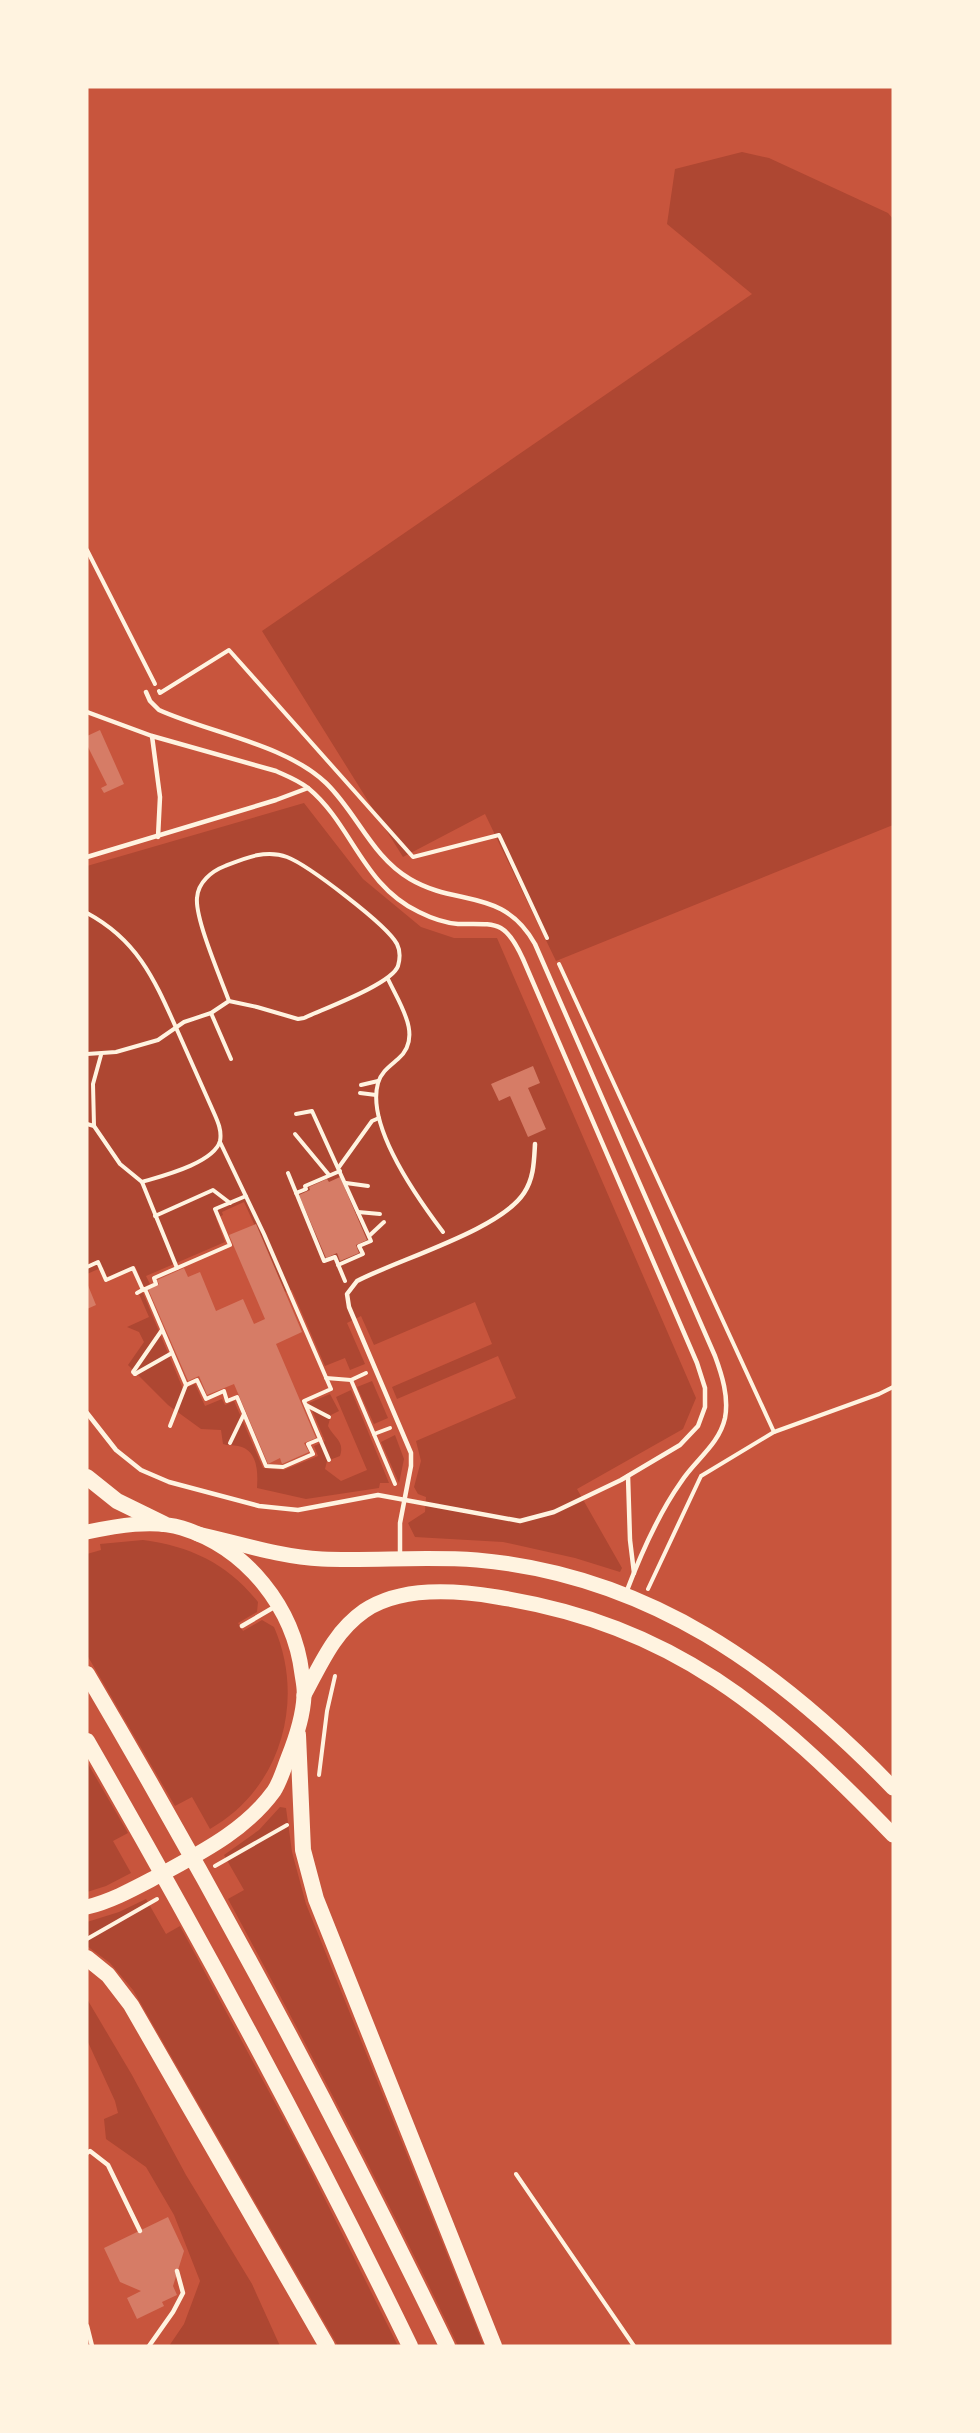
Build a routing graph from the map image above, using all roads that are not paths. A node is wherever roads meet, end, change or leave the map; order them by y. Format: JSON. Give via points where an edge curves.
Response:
{"nodes":[{"id":1,"x":146,"y":692,"type":"dead end"},
{"id":2,"x":87,"y":712,"type":"edge"},
{"id":3,"x":152,"y":736,"type":"junction"},
{"id":4,"x":308,"y":788,"type":"junction"},
{"id":5,"x":158,"y":837,"type":"junction"},
{"id":6,"x":87,"y":857,"type":"edge"},
{"id":7,"x":535,"y":1144,"type":"dead end"},
{"id":8,"x":87,"y":1413,"type":"edge"},
{"id":9,"x":628,"y":1476,"type":"junction"},
{"id":10,"x":87,"y":1477,"type":"edge"},
{"id":11,"x":403,"y":1499,"type":"junction"},
{"id":12,"x":164,"y":1524,"type":"junction"},
{"id":13,"x":87,"y":1532,"type":"edge"},
{"id":14,"x":198,"y":1534,"type":"junction"},
{"id":15,"x":400,"y":1558,"type":"junction"},
{"id":16,"x":634,"y":1573,"type":"junction"},
{"id":17,"x":625,"y":1595,"type":"junction"},
{"id":18,"x":279,"y":1604,"type":"junction"},
{"id":19,"x":242,"y":1626,"type":"dead end"},
{"id":20,"x":87,"y":1674,"type":"edge"},
{"id":21,"x":304,"y":1695,"type":"junction"},
{"id":22,"x":298,"y":1735,"type":"junction"},
{"id":23,"x":87,"y":1741,"type":"edge"},
{"id":24,"x":893,"y":1788,"type":"edge"},
{"id":25,"x":893,"y":1835,"type":"edge"},
{"id":26,"x":87,"y":1907,"type":"edge"},
{"id":27,"x":87,"y":1958,"type":"edge"},
{"id":28,"x":87,"y":2153,"type":"edge"},
{"id":29,"x":141,"y":2231,"type":"dead end"},
{"id":30,"x":177,"y":2271,"type":"dead end"},
{"id":31,"x":87,"y":2326,"type":"edge"},
{"id":32,"x":92,"y":2346,"type":"edge"},
{"id":33,"x":149,"y":2346,"type":"edge"},
{"id":34,"x":327,"y":2346,"type":"edge"},
{"id":35,"x":410,"y":2346,"type":"edge"},
{"id":36,"x":447,"y":2346,"type":"edge"},
{"id":37,"x":494,"y":2346,"type":"edge"}],
"edges":[{"from":1,"to":16,"type":"lane","via":[[159,710],[261,747],[310,771],[340,798],[371,842],[399,872],[431,888],[491,904],[506,911],[528,931],[715,1356],[726,1391],[725,1419],[714,1442],[672,1497]]},
{"from":2,"to":3,"type":"lane"},
{"from":3,"to":4,"type":"lane","via":[[276,771]]},
{"from":3,"to":5,"type":"lane","via":[[160,797]]},
{"from":4,"to":5,"type":"lane"},
{"from":4,"to":9,"type":"lane","via":[[374,876],[402,902],[418,912],[456,924],[492,924],[510,936],[523,959],[705,1388],[703,1417],[691,1436],[667,1455]]},
{"from":5,"to":6,"type":"lane"},
{"from":7,"to":11,"type":"lane","via":[[531,1180],[512,1206],[480,1227],[366,1276],[349,1289],[349,1307],[411,1453]]},
{"from":8,"to":11,"type":"lane","via":[[128,1461],[169,1482],[280,1510],[316,1508],[365,1496]]},
{"from":9,"to":11,"type":"lane","via":[[545,1516],[520,1521]]},
{"from":9,"to":16,"type":"lane"},
{"from":10,"to":12,"type":"highway","via":[[117,1501]]},
{"from":11,"to":15,"type":"lane"},
{"from":12,"to":13,"type":"main road"},
{"from":12,"to":14,"type":"main road"},
{"from":14,"to":15,"type":"main road","via":[[310,1557]]},
{"from":14,"to":18,"type":"main road","via":[[250,1569]]},
{"from":15,"to":17,"type":"main road","via":[[503,1563]]},
{"from":16,"to":17,"type":"lane"},
{"from":17,"to":24,"type":"main road","via":[[686,1622],[759,1668],[827,1723]]},
{"from":18,"to":19,"type":"lane"},
{"from":18,"to":21,"type":"main road","via":[[299,1652]]},
{"from":20,"to":36,"type":"highway","via":[[219,1905],[343,2136]]},
{"from":21,"to":22,"type":"main road"},
{"from":21,"to":25,"type":"main road","via":[[333,1641],[377,1603],[410,1595],[451,1592],[544,1605],[639,1637],[690,1662],[732,1689],[805,1747]]},
{"from":22,"to":26,"type":"main road","via":[[275,1789],[245,1822],[214,1845],[130,1891]]},
{"from":22,"to":37,"type":"highway","via":[[303,1850],[316,1899]]},
{"from":23,"to":35,"type":"highway","via":[[190,1921],[317,2158]]},
{"from":27,"to":34,"type":"highway","via":[[108,1975],[131,2005]]},
{"from":28,"to":29,"type":"lane","via":[[90,2151],[108,2165]]},
{"from":30,"to":33,"type":"lane","via":[[183,2293]]},
{"from":31,"to":32,"type":"lane"}]}
